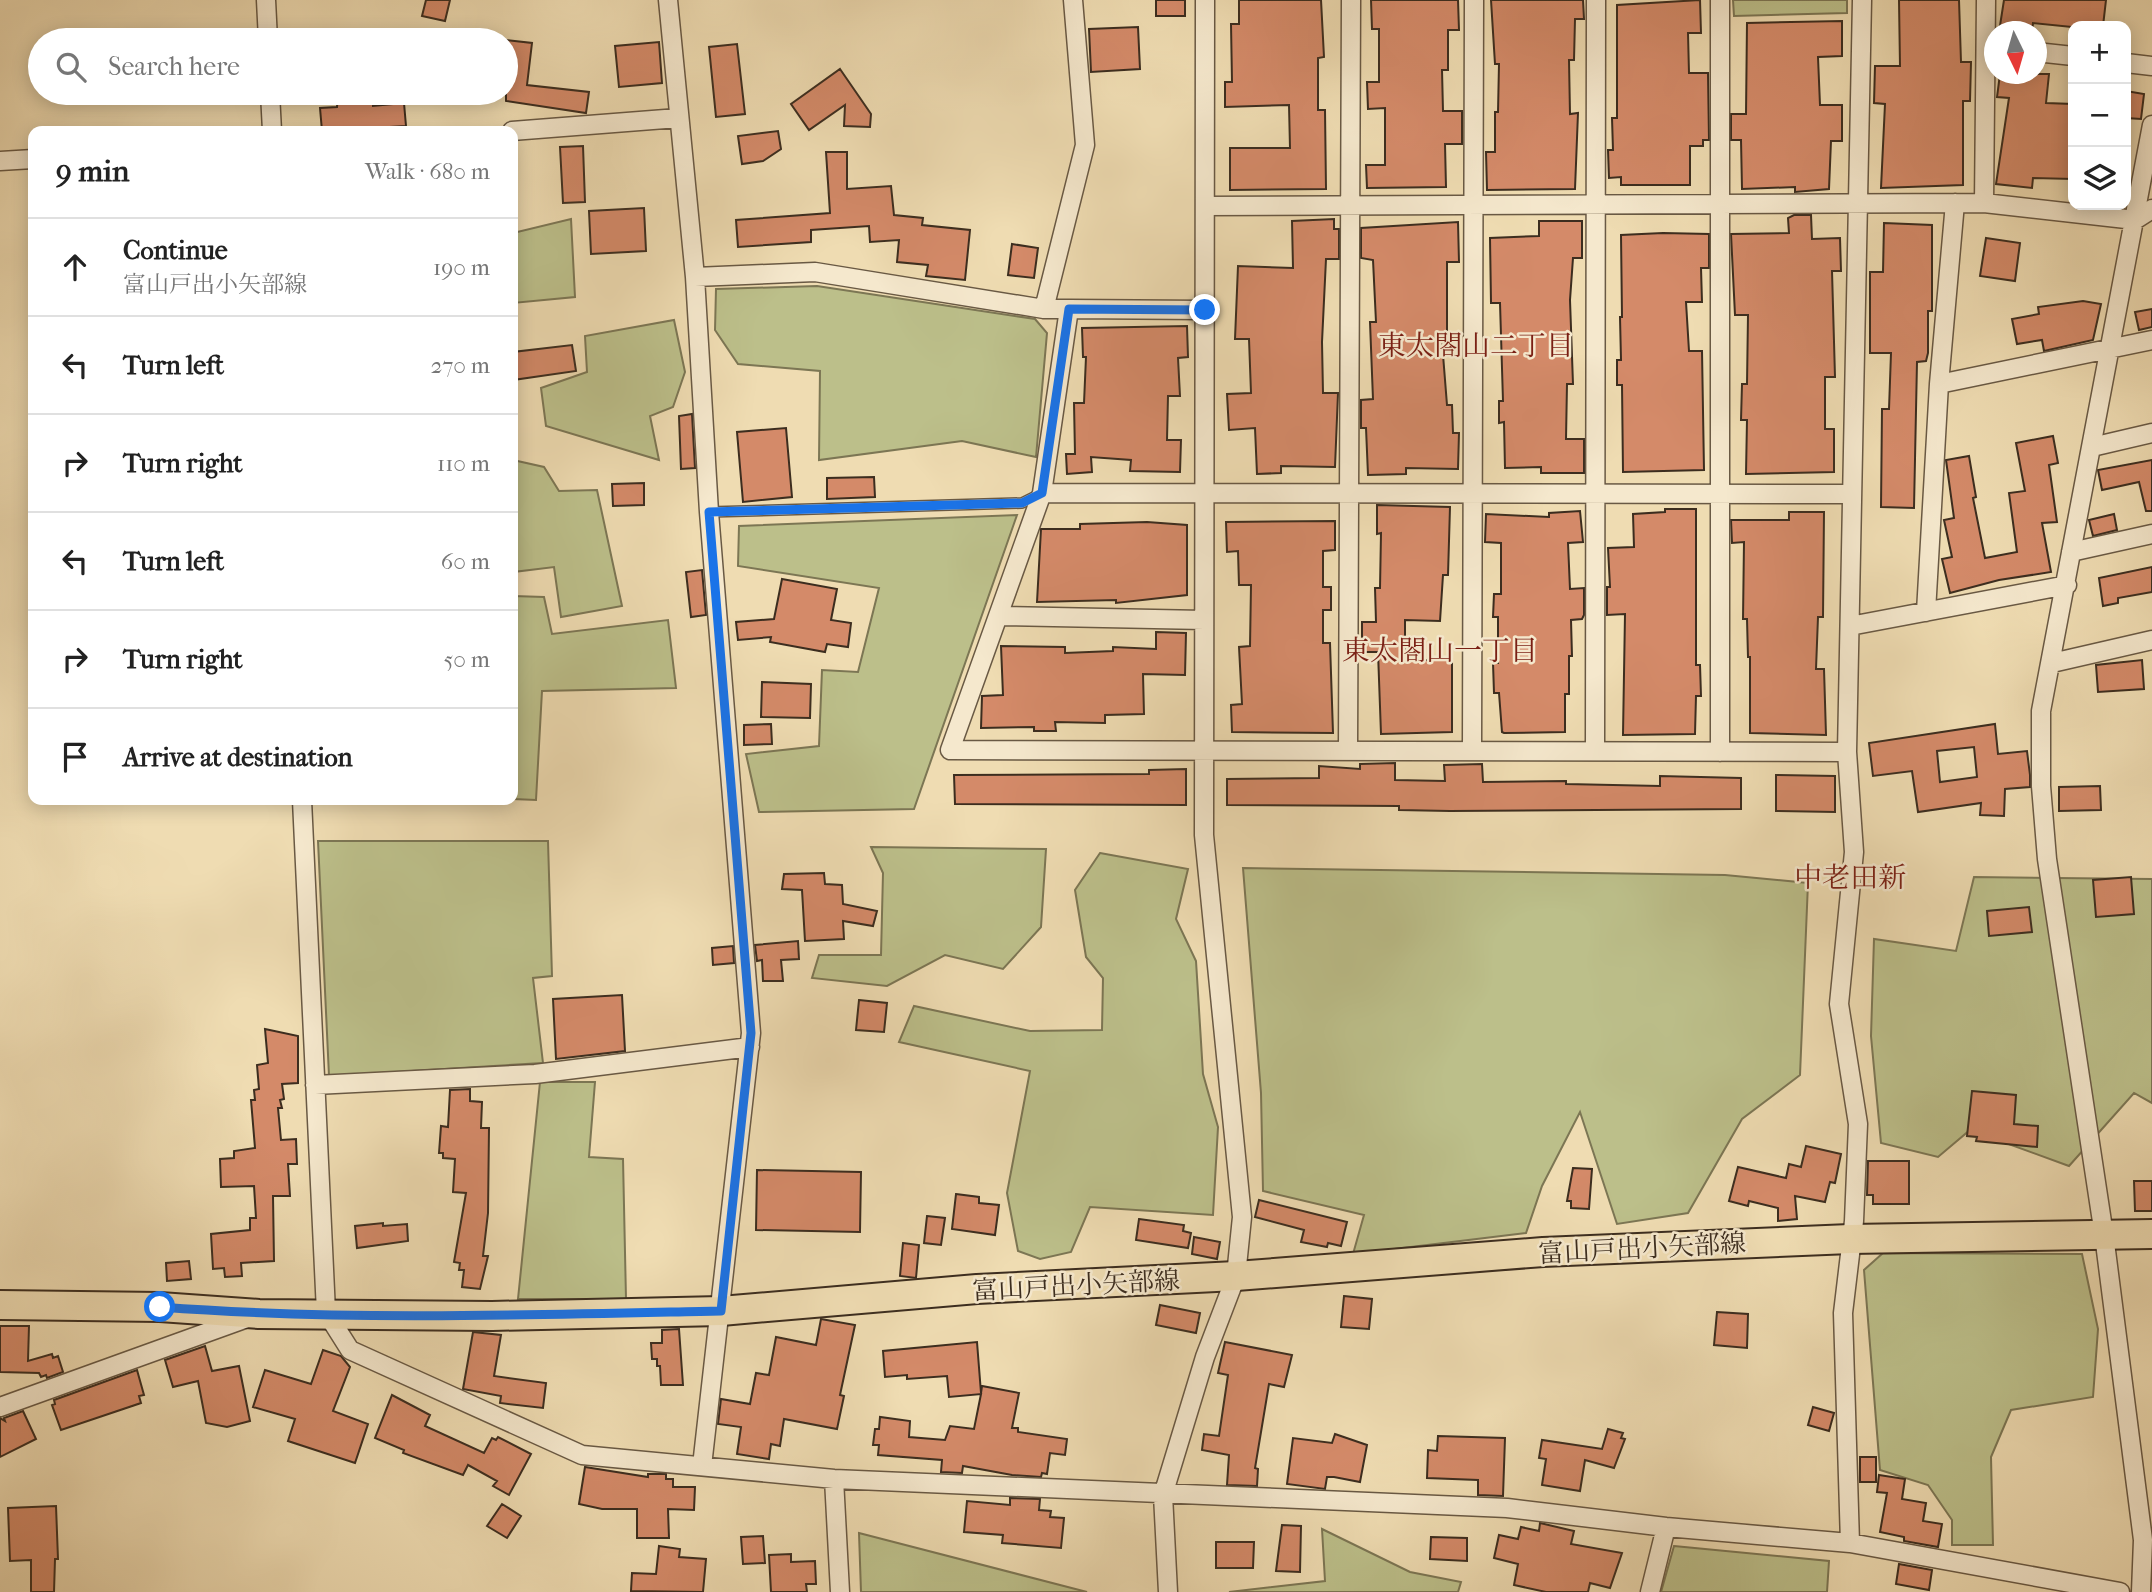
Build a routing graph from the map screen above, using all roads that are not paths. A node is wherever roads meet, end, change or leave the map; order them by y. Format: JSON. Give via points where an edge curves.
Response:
{"nodes":[{"id":1,"x":266,"y":0,"type":"edge"},
{"id":2,"x":668,"y":0,"type":"edge"},
{"id":3,"x":1073,"y":0,"type":"edge"},
{"id":4,"x":1205,"y":0,"type":"edge"},
{"id":5,"x":1351,"y":0,"type":"edge"},
{"id":6,"x":1474,"y":0,"type":"edge"},
{"id":7,"x":1596,"y":0,"type":"edge"},
{"id":8,"x":1720,"y":0,"type":"edge"},
{"id":9,"x":1862,"y":0,"type":"edge"},
{"id":10,"x":1986,"y":0,"type":"edge"},
{"id":11,"x":1988,"y":21,"type":"edge"},
{"id":12,"x":267,"y":28,"type":"edge"},
{"id":13,"x":2047,"y":53,"type":"edge"},
{"id":14,"x":2068,"y":56,"type":"edge"},
{"id":15,"x":2131,"y":64,"type":"edge"},
{"id":16,"x":2152,"y":66,"type":"edge"},
{"id":17,"x":1989,"y":84,"type":"edge"},
{"id":18,"x":271,"y":105,"type":"edge"},
{"id":19,"x":678,"y":118,"type":"junction"},
{"id":20,"x":2152,"y":125,"type":"edge"},
{"id":21,"x":272,"y":126,"type":"edge"},
{"id":22,"x":518,"y":131,"type":"edge"},
{"id":23,"x":28,"y":159,"type":"edge"},
{"id":24,"x":0,"y":161,"type":"edge"},
{"id":25,"x":1955,"y":203,"type":"junction"},
{"id":26,"x":1984,"y":203,"type":"junction"},
{"id":27,"x":1720,"y":204,"type":"junction"},
{"id":28,"x":1858,"y":204,"type":"junction"},
{"id":29,"x":1350,"y":205,"type":"junction"},
{"id":30,"x":1473,"y":205,"type":"junction"},
{"id":31,"x":1595,"y":205,"type":"junction"},
{"id":32,"x":1205,"y":206,"type":"junction"},
{"id":33,"x":2152,"y":209,"type":"edge"},
{"id":34,"x":2134,"y":219,"type":"junction"},
{"id":35,"x":695,"y":277,"type":"junction"},
{"id":36,"x":1044,"y":309,"type":"junction"},
{"id":37,"x":1069,"y":309,"type":"junction"},
{"id":38,"x":1205,"y":310,"type":"junction"},
{"id":39,"x":2152,"y":340,"type":"edge"},
{"id":40,"x":2107,"y":351,"type":"junction"},
{"id":41,"x":1939,"y":384,"type":"junction"},
{"id":42,"x":2152,"y":433,"type":"edge"},
{"id":43,"x":2092,"y":447,"type":"junction"},
{"id":44,"x":1042,"y":493,"type":"junction"},
{"id":45,"x":1205,"y":493,"type":"junction"},
{"id":46,"x":1349,"y":493,"type":"junction"},
{"id":47,"x":1473,"y":493,"type":"junction"},
{"id":48,"x":1595,"y":493,"type":"junction"},
{"id":49,"x":1720,"y":493,"type":"junction"},
{"id":50,"x":1852,"y":494,"type":"junction"},
{"id":51,"x":709,"y":512,"type":"junction"},
{"id":52,"x":2152,"y":534,"type":"edge"},
{"id":53,"x":2071,"y":552,"type":"junction"},
{"id":54,"x":2067,"y":585,"type":"junction"},
{"id":55,"x":1926,"y":612,"type":"junction"},
{"id":56,"x":999,"y":616,"type":"junction"},
{"id":57,"x":1204,"y":620,"type":"junction"},
{"id":58,"x":1850,"y":626,"type":"junction"},
{"id":59,"x":2152,"y":640,"type":"edge"},
{"id":60,"x":2052,"y":663,"type":"junction"},
{"id":61,"x":1204,"y":750,"type":"junction"},
{"id":62,"x":1348,"y":751,"type":"junction"},
{"id":63,"x":1472,"y":751,"type":"junction"},
{"id":64,"x":1595,"y":751,"type":"junction"},
{"id":65,"x":1720,"y":752,"type":"junction"},
{"id":66,"x":1847,"y":752,"type":"junction"},
{"id":67,"x":302,"y":805,"type":"edge"},
{"id":68,"x":750,"y":1047,"type":"junction"},
{"id":69,"x":315,"y":1085,"type":"junction"},
{"id":70,"x":2152,"y":1234,"type":"edge"},
{"id":71,"x":2104,"y":1235,"type":"junction"},
{"id":72,"x":1850,"y":1239,"type":"junction"},
{"id":73,"x":1236,"y":1276,"type":"junction"},
{"id":74,"x":0,"y":1305,"type":"edge"},
{"id":75,"x":721,"y":1311,"type":"junction"},
{"id":76,"x":326,"y":1312,"type":"junction"},
{"id":77,"x":258,"y":1314,"type":"junction"},
{"id":78,"x":0,"y":1407,"type":"edge"},
{"id":79,"x":702,"y":1466,"type":"junction"},
{"id":80,"x":834,"y":1479,"type":"junction"},
{"id":81,"x":1163,"y":1495,"type":"junction"},
{"id":82,"x":1665,"y":1527,"type":"junction"},
{"id":83,"x":1850,"y":1543,"type":"junction"},
{"id":84,"x":840,"y":1592,"type":"edge"},
{"id":85,"x":1168,"y":1592,"type":"edge"},
{"id":86,"x":1650,"y":1592,"type":"edge"},
{"id":87,"x":2120,"y":1592,"type":"edge"},
{"id":88,"x":2141,"y":1592,"type":"edge"}],
"edges":[{"from":1,"to":12,"type":"street"},
{"from":2,"to":19,"type":"street"},
{"from":3,"to":36,"type":"street","via":[[1085,145]]},
{"from":4,"to":32,"type":"street"},
{"from":5,"to":29,"type":"street"},
{"from":6,"to":30,"type":"street"},
{"from":7,"to":31,"type":"street"},
{"from":8,"to":27,"type":"street"},
{"from":9,"to":28,"type":"street"},
{"from":10,"to":11,"type":"street"},
{"from":13,"to":14,"type":"street"},
{"from":15,"to":16,"type":"street"},
{"from":17,"to":26,"type":"street"},
{"from":18,"to":21,"type":"street"},
{"from":19,"to":22,"type":"street"},
{"from":19,"to":35,"type":"street"},
{"from":20,"to":34,"type":"street"},
{"from":23,"to":24,"type":"street"},
{"from":25,"to":26,"type":"street"},
{"from":25,"to":28,"type":"street"},
{"from":25,"to":41,"type":"street"},
{"from":26,"to":34,"type":"street"},
{"from":27,"to":28,"type":"street"},
{"from":27,"to":31,"type":"street"},
{"from":27,"to":49,"type":"street"},
{"from":28,"to":50,"type":"street"},
{"from":29,"to":30,"type":"street"},
{"from":29,"to":32,"type":"street"},
{"from":29,"to":46,"type":"street"},
{"from":30,"to":31,"type":"street"},
{"from":30,"to":47,"type":"street"},
{"from":31,"to":48,"type":"street"},
{"from":32,"to":38,"type":"street"},
{"from":33,"to":34,"type":"street"},
{"from":34,"to":40,"type":"street"},
{"from":35,"to":36,"type":"street","via":[[815,272]]},
{"from":35,"to":51,"type":"street"},
{"from":36,"to":37,"type":"street"},
{"from":37,"to":38,"type":"street"},
{"from":37,"to":44,"type":"street"},
{"from":38,"to":45,"type":"street"},
{"from":39,"to":40,"type":"street"},
{"from":40,"to":41,"type":"street"},
{"from":40,"to":43,"type":"street"},
{"from":41,"to":55,"type":"street"},
{"from":42,"to":43,"type":"street"},
{"from":43,"to":53,"type":"street"},
{"from":44,"to":45,"type":"street"},
{"from":44,"to":51,"type":"lane","via":[[1022,503]]},
{"from":44,"to":56,"type":"street"},
{"from":45,"to":46,"type":"street"},
{"from":45,"to":57,"type":"street"},
{"from":46,"to":47,"type":"street"},
{"from":46,"to":62,"type":"street"},
{"from":47,"to":48,"type":"street"},
{"from":47,"to":63,"type":"street"},
{"from":48,"to":49,"type":"street"},
{"from":48,"to":64,"type":"street"},
{"from":49,"to":50,"type":"street"},
{"from":49,"to":65,"type":"street"},
{"from":50,"to":58,"type":"street"},
{"from":51,"to":68,"type":"street"},
{"from":52,"to":53,"type":"street"},
{"from":53,"to":54,"type":"street"},
{"from":54,"to":55,"type":"street"},
{"from":54,"to":60,"type":"street"},
{"from":55,"to":58,"type":"street"},
{"from":56,"to":57,"type":"street"},
{"from":56,"to":61,"type":"street","via":[[950,750]]},
{"from":57,"to":61,"type":"street"},
{"from":58,"to":66,"type":"street"},
{"from":59,"to":60,"type":"street"},
{"from":60,"to":71,"type":"street","via":[[2041,711],[2041,786]]},
{"from":61,"to":62,"type":"street"},
{"from":61,"to":73,"type":"street","via":[[1204,835],[1242,1217]]},
{"from":62,"to":63,"type":"street"},
{"from":63,"to":64,"type":"street"},
{"from":64,"to":65,"type":"street"},
{"from":65,"to":66,"type":"street"},
{"from":66,"to":72,"type":"street","via":[[1854,852],[1839,1004],[1858,1124]]},
{"from":67,"to":69,"type":"street"},
{"from":68,"to":69,"type":"street","via":[[534,1074]]},
{"from":68,"to":75,"type":"street"},
{"from":69,"to":76,"type":"street"},
{"from":70,"to":71,"type":"main road","name":"富山戸出小矢部線"},
{"from":71,"to":72,"type":"main road","name":"富山戸出小矢部線"},
{"from":71,"to":88,"type":"street","via":[[2143,1540]]},
{"from":72,"to":73,"type":"main road","name":"富山戸出小矢部線","via":[[1543,1252]]},
{"from":72,"to":83,"type":"street","via":[[1843,1313]]},
{"from":73,"to":75,"type":"main road","name":"富山戸出小矢部線","via":[[977,1289]]},
{"from":73,"to":81,"type":"street","via":[[1205,1357]]},
{"from":74,"to":77,"type":"main road","name":"富山戸出小矢部線","via":[[160,1307]]},
{"from":75,"to":76,"type":"main road","name":"富山戸出小矢部線","via":[[492,1316]]},
{"from":75,"to":79,"type":"street"},
{"from":76,"to":77,"type":"main road","name":"富山戸出小矢部線"},
{"from":76,"to":79,"type":"street","via":[[350,1350],[582,1455]]},
{"from":77,"to":78,"type":"street"},
{"from":79,"to":80,"type":"street"},
{"from":80,"to":81,"type":"street"},
{"from":80,"to":84,"type":"street"},
{"from":81,"to":82,"type":"street","via":[[1507,1508]]},
{"from":81,"to":85,"type":"street"},
{"from":82,"to":83,"type":"street"},
{"from":82,"to":86,"type":"street"},
{"from":83,"to":87,"type":"street"}]}
